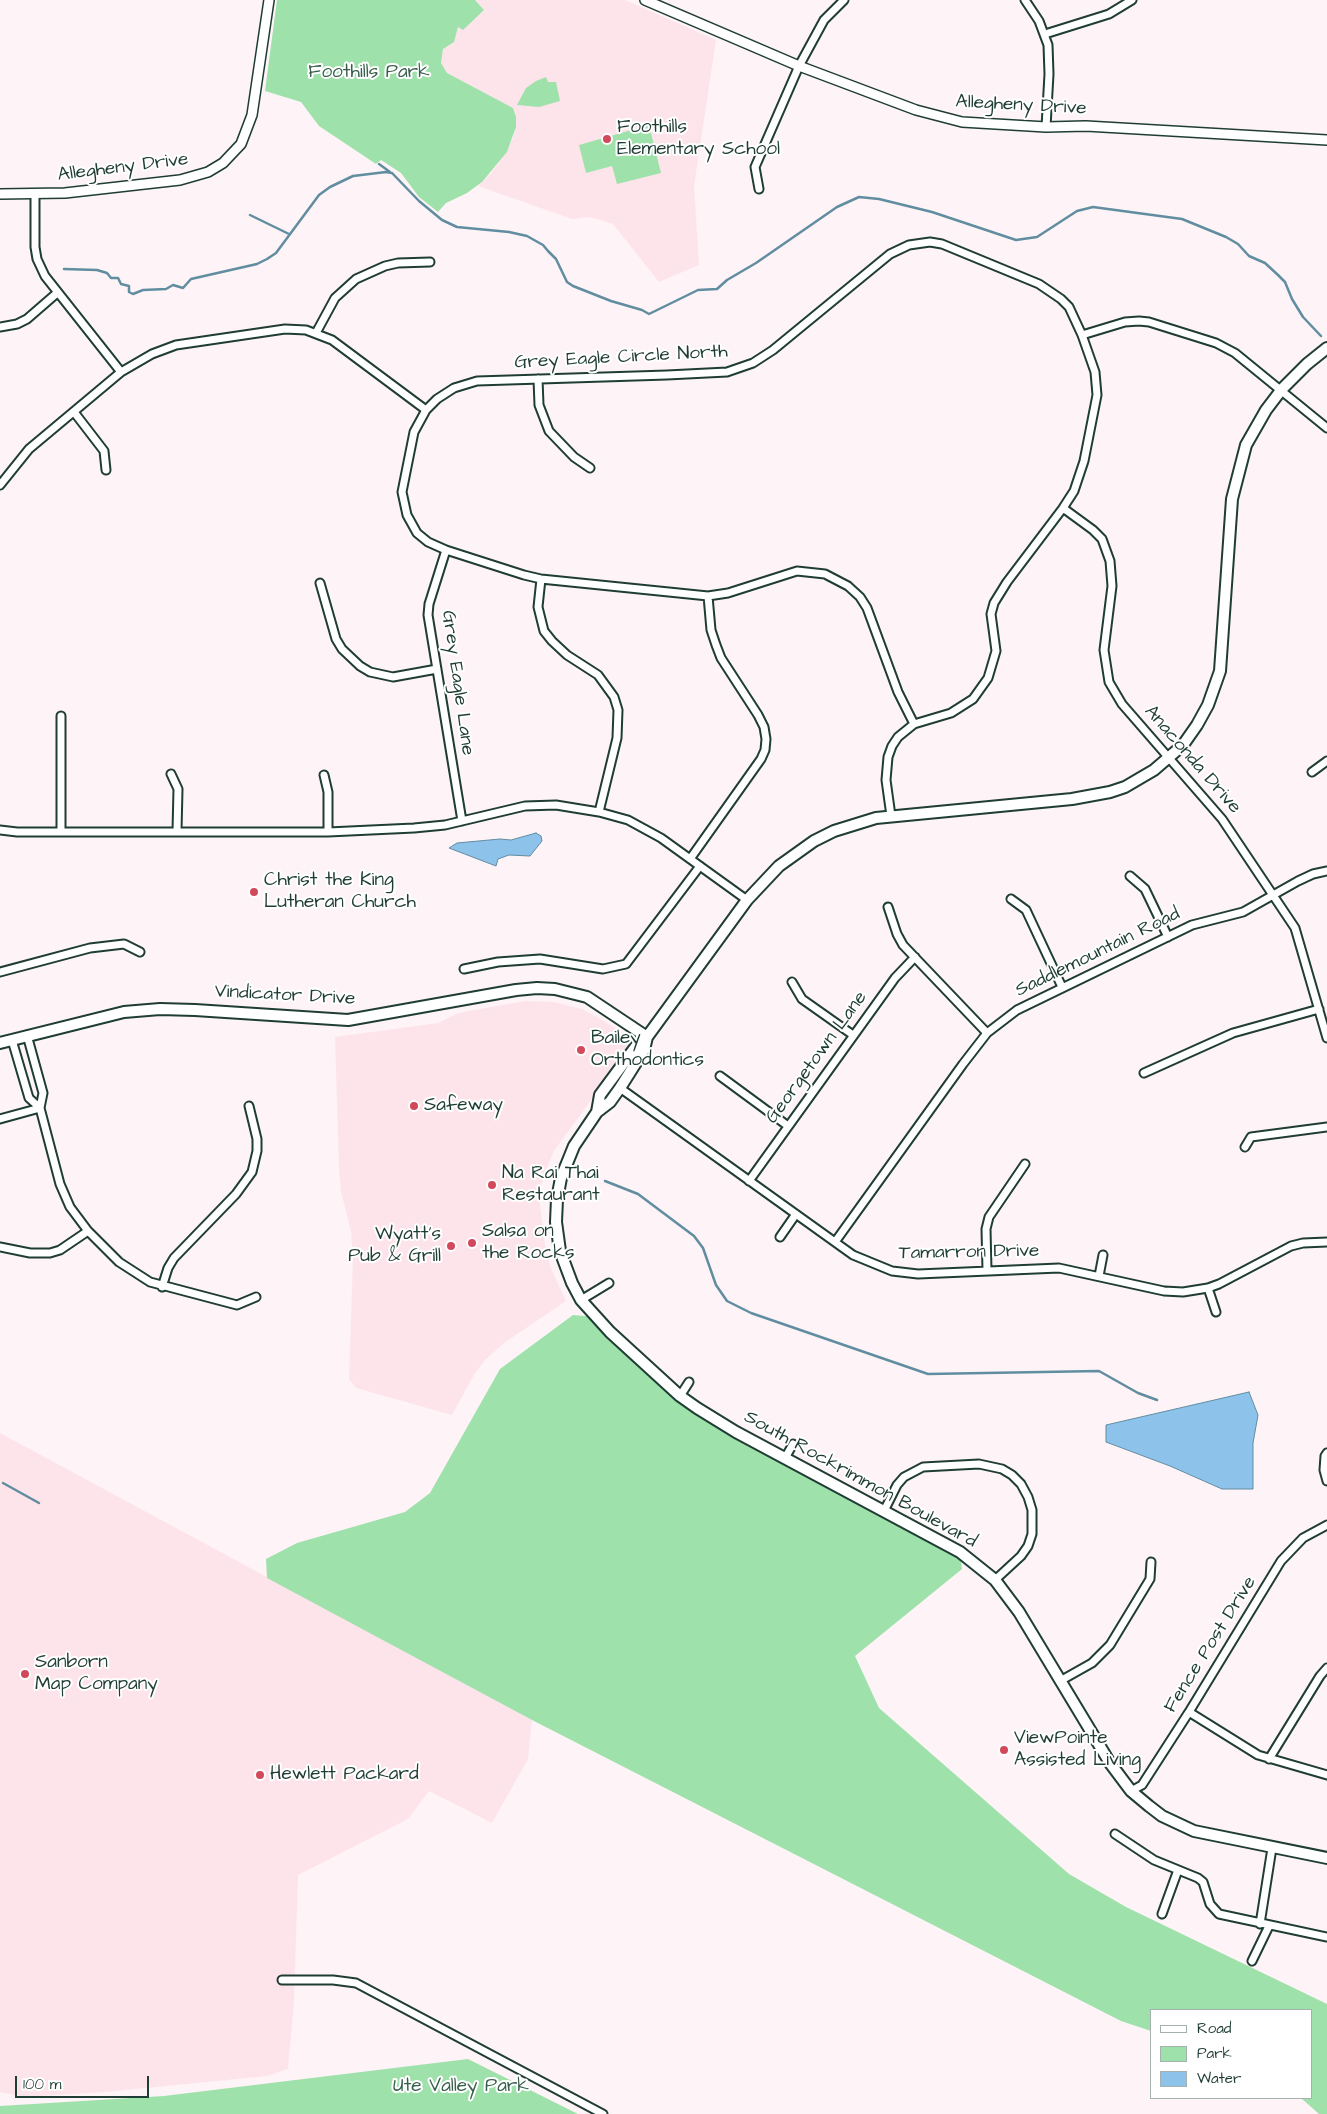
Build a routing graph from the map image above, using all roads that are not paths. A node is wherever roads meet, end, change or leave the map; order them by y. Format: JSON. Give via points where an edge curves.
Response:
{"nodes":[{"id":1,"x":269,"y":0,"type":"edge"},
{"id":2,"x":645,"y":0,"type":"edge"},
{"id":3,"x":1026,"y":0,"type":"edge"},
{"id":4,"x":1132,"y":0,"type":"edge"},
{"id":5,"x":842,"y":1,"type":"edge"},
{"id":6,"x":1045,"y":34,"type":"junction"},
{"id":7,"x":799,"y":66,"type":"junction"},
{"id":8,"x":1046,"y":127,"type":"junction"},
{"id":9,"x":1327,"y":140,"type":"edge"},
{"id":10,"x":759,"y":189,"type":"dead end"},
{"id":11,"x":0,"y":194,"type":"edge"},
{"id":12,"x":34,"y":194,"type":"junction"},
{"id":13,"x":430,"y":262,"type":"dead end"},
{"id":14,"x":57,"y":293,"type":"junction"},
{"id":15,"x":0,"y":327,"type":"edge"},
{"id":16,"x":316,"y":333,"type":"junction"},
{"id":17,"x":1082,"y":335,"type":"junction"},
{"id":18,"x":1327,"y":348,"type":"edge"},
{"id":19,"x":121,"y":372,"type":"junction"},
{"id":20,"x":538,"y":379,"type":"junction"},
{"id":21,"x":1282,"y":389,"type":"junction"},
{"id":22,"x":426,"y":410,"type":"junction"},
{"id":23,"x":74,"y":412,"type":"junction"},
{"id":24,"x":1327,"y":428,"type":"edge"},
{"id":25,"x":590,"y":468,"type":"dead end"},
{"id":26,"x":106,"y":470,"type":"dead end"},
{"id":27,"x":0,"y":485,"type":"edge"},
{"id":28,"x":1063,"y":508,"type":"junction"},
{"id":29,"x":446,"y":550,"type":"junction"},
{"id":30,"x":541,"y":579,"type":"junction"},
{"id":31,"x":320,"y":583,"type":"dead end"},
{"id":32,"x":708,"y":596,"type":"junction"},
{"id":33,"x":437,"y":669,"type":"junction"},
{"id":34,"x":61,"y":716,"type":"dead end"},
{"id":35,"x":914,"y":724,"type":"junction"},
{"id":36,"x":1170,"y":758,"type":"junction"},
{"id":37,"x":1327,"y":761,"type":"edge"},
{"id":38,"x":1312,"y":772,"type":"dead end"},
{"id":39,"x":170,"y":774,"type":"dead end"},
{"id":40,"x":324,"y":775,"type":"dead end"},
{"id":41,"x":599,"y":812,"type":"junction"},
{"id":42,"x":891,"y":816,"type":"junction"},
{"id":43,"x":462,"y":821,"type":"junction"},
{"id":44,"x":0,"y":830,"type":"edge"},
{"id":45,"x":178,"y":831,"type":"junction"},
{"id":46,"x":62,"y":832,"type":"junction"},
{"id":47,"x":328,"y":832,"type":"junction"},
{"id":48,"x":690,"y":859,"type":"junction"},
{"id":49,"x":700,"y":866,"type":"junction"},
{"id":50,"x":1327,"y":871,"type":"edge"},
{"id":51,"x":1130,"y":876,"type":"dead end"},
{"id":52,"x":1271,"y":894,"type":"junction"},
{"id":53,"x":1011,"y":899,"type":"dead end"},
{"id":54,"x":748,"y":900,"type":"junction"},
{"id":55,"x":888,"y":907,"type":"dead end"},
{"id":56,"x":1168,"y":937,"type":"junction"},
{"id":57,"x":140,"y":952,"type":"dead end"},
{"id":58,"x":915,"y":957,"type":"junction"},
{"id":59,"x":464,"y":969,"type":"dead end"},
{"id":60,"x":0,"y":972,"type":"edge"},
{"id":61,"x":792,"y":982,"type":"dead end"},
{"id":62,"x":1062,"y":986,"type":"junction"},
{"id":63,"x":1319,"y":1009,"type":"junction"},
{"id":64,"x":988,"y":1033,"type":"junction"},
{"id":65,"x":27,"y":1035,"type":"junction"},
{"id":66,"x":852,"y":1035,"type":"junction"},
{"id":67,"x":647,"y":1038,"type":"junction"},
{"id":68,"x":1327,"y":1038,"type":"edge"},
{"id":69,"x":12,"y":1040,"type":"junction"},
{"id":70,"x":0,"y":1043,"type":"edge"},
{"id":71,"x":1144,"y":1073,"type":"dead end"},
{"id":72,"x":720,"y":1076,"type":"dead end"},
{"id":73,"x":620,"y":1088,"type":"junction"},
{"id":74,"x":249,"y":1106,"type":"dead end"},
{"id":75,"x":40,"y":1108,"type":"junction"},
{"id":76,"x":597,"y":1112,"type":"junction"},
{"id":77,"x":0,"y":1119,"type":"edge"},
{"id":78,"x":788,"y":1126,"type":"junction"},
{"id":79,"x":1327,"y":1127,"type":"edge"},
{"id":80,"x":1244,"y":1147,"type":"dead end"},
{"id":81,"x":1024,"y":1164,"type":"dead end"},
{"id":82,"x":750,"y":1180,"type":"junction"},
{"id":83,"x":796,"y":1214,"type":"junction"},
{"id":84,"x":88,"y":1231,"type":"junction"},
{"id":85,"x":780,"y":1237,"type":"dead end"},
{"id":86,"x":835,"y":1242,"type":"junction"},
{"id":87,"x":1327,"y":1242,"type":"edge"},
{"id":88,"x":0,"y":1247,"type":"edge"},
{"id":89,"x":1103,"y":1255,"type":"dead end"},
{"id":90,"x":987,"y":1270,"type":"junction"},
{"id":91,"x":1098,"y":1276,"type":"junction"},
{"id":92,"x":609,"y":1283,"type":"dead end"},
{"id":93,"x":162,"y":1287,"type":"junction"},
{"id":94,"x":1208,"y":1288,"type":"junction"},
{"id":95,"x":256,"y":1297,"type":"dead end"},
{"id":96,"x":581,"y":1300,"type":"junction"},
{"id":97,"x":1216,"y":1312,"type":"dead end"},
{"id":98,"x":689,"y":1382,"type":"dead end"},
{"id":99,"x":680,"y":1396,"type":"junction"},
{"id":100,"x":794,"y":1444,"type":"dead end"},
{"id":101,"x":1327,"y":1453,"type":"edge"},
{"id":102,"x":785,"y":1458,"type":"junction"},
{"id":103,"x":1017,"y":1469,"type":"dead end"},
{"id":104,"x":1012,"y":1475,"type":"junction"},
{"id":105,"x":1327,"y":1481,"type":"edge"},
{"id":106,"x":884,"y":1511,"type":"junction"},
{"id":107,"x":1327,"y":1525,"type":"edge"},
{"id":108,"x":1151,"y":1562,"type":"dead end"},
{"id":109,"x":995,"y":1580,"type":"junction"},
{"id":110,"x":1327,"y":1668,"type":"edge"},
{"id":111,"x":1060,"y":1681,"type":"junction"},
{"id":112,"x":1189,"y":1712,"type":"junction"},
{"id":113,"x":1269,"y":1759,"type":"junction"},
{"id":114,"x":1327,"y":1776,"type":"edge"},
{"id":115,"x":1130,"y":1791,"type":"junction"},
{"id":116,"x":1115,"y":1834,"type":"dead end"},
{"id":117,"x":1272,"y":1848,"type":"junction"},
{"id":118,"x":1327,"y":1858,"type":"edge"},
{"id":119,"x":1178,"y":1870,"type":"junction"},
{"id":120,"x":1162,"y":1914,"type":"dead end"},
{"id":121,"x":1260,"y":1924,"type":"junction"},
{"id":122,"x":1269,"y":1926,"type":"junction"},
{"id":123,"x":1327,"y":1937,"type":"edge"},
{"id":124,"x":1252,"y":1961,"type":"dead end"},
{"id":125,"x":282,"y":1980,"type":"dead end"},
{"id":126,"x":603,"y":2114,"type":"edge"}],
"edges":[{"from":1,"to":12,"type":"street","name":"Allegheny Drive","via":[[252,114],[241,144],[223,163],[208,172],[180,180]]},
{"from":2,"to":7,"type":"street","name":"Allegheny Drive"},
{"from":3,"to":6,"type":"street"},
{"from":4,"to":6,"type":"street","via":[[1109,14]]},
{"from":5,"to":7,"type":"street","via":[[824,20]]},
{"from":6,"to":8,"type":"street","via":[[1049,57]]},
{"from":7,"to":8,"type":"street","name":"Allegheny Drive","via":[[916,110],[962,122]]},
{"from":7,"to":10,"type":"street","via":[[756,167]]},
{"from":8,"to":9,"type":"street","name":"Allegheny Drive","via":[[1086,126]]},
{"from":11,"to":12,"type":"street","name":"Allegheny Drive"},
{"from":12,"to":14,"type":"street","via":[[33,230],[37,259]]},
{"from":13,"to":16,"type":"street","via":[[391,264],[356,279],[335,298]]},
{"from":14,"to":15,"type":"street","via":[[26,319]]},
{"from":14,"to":19,"type":"street"},
{"from":16,"to":19,"type":"street","via":[[296,328],[176,345]]},
{"from":16,"to":22,"type":"street","via":[[332,340]]},
{"from":17,"to":20,"type":"street","name":"Grey Eagle Circle North","via":[[1069,307],[1038,284],[930,242],[909,245],[890,254],[774,350],[740,368],[714,373]]},
{"from":17,"to":21,"type":"street","via":[[1125,322],[1149,322],[1226,348]]},
{"from":17,"to":28,"type":"street","name":"Grey Eagle Circle North","via":[[1095,372],[1096,404],[1080,477]]},
{"from":18,"to":21,"type":"main road","name":"South Rockrimmon Boulevard"},
{"from":19,"to":23,"type":"street"},
{"from":20,"to":22,"type":"street","name":"Grey Eagle Circle North","via":[[467,383],[445,393]]},
{"from":20,"to":25,"type":"street","via":[[539,405],[549,431],[574,457]]},
{"from":21,"to":24,"type":"street"},
{"from":21,"to":36,"type":"main road","name":"South Rockrimmon Boulevard","via":[[1250,439],[1235,482],[1222,651],[1215,687],[1197,725]]},
{"from":22,"to":29,"type":"street","via":[[411,444],[402,492],[403,504],[417,533]]},
{"from":23,"to":26,"type":"street","via":[[104,451]]},
{"from":23,"to":27,"type":"street","via":[[29,449]]},
{"from":28,"to":35,"type":"street","name":"Grey Eagle Circle North","via":[[994,603],[991,614],[996,651],[994,664],[981,690],[951,713]]},
{"from":28,"to":36,"type":"street","name":"Anaconda Drive","via":[[1102,539],[1110,561],[1112,586],[1104,650],[1109,682],[1122,704]]},
{"from":29,"to":30,"type":"street"},
{"from":29,"to":33,"type":"street","name":"Grey Eagle Lane","via":[[428,615]]},
{"from":30,"to":32,"type":"street"},
{"from":30,"to":41,"type":"street","via":[[538,607],[544,631],[567,655],[598,675],[614,697],[618,710],[617,738]]},
{"from":31,"to":33,"type":"street","via":[[336,638],[342,649],[360,666],[370,672],[393,676]]},
{"from":32,"to":35,"type":"street","via":[[797,572],[825,574],[843,582],[860,596],[867,608],[898,692]]},
{"from":32,"to":48,"type":"street","via":[[711,630],[721,658],[758,715],[766,739],[758,764]]},
{"from":33,"to":43,"type":"street","name":"Grey Eagle Lane"},
{"from":34,"to":46,"type":"street"},
{"from":35,"to":42,"type":"street","via":[[898,737],[888,757],[886,780]]},
{"from":36,"to":42,"type":"main road","name":"South Rockrimmon Boulevard","via":[[1125,787],[1093,796]]},
{"from":36,"to":52,"type":"street","name":"Anaconda Drive","via":[[1222,819]]},
{"from":37,"to":38,"type":"street"},
{"from":39,"to":45,"type":"street","via":[[178,789]]},
{"from":40,"to":47,"type":"street","via":[[328,792]]},
{"from":41,"to":43,"type":"street","via":[[540,805]]},
{"from":41,"to":48,"type":"street","via":[[628,820]]},
{"from":42,"to":54,"type":"main road","name":"South Rockrimmon Boulevard","via":[[851,824],[814,841],[779,866]]},
{"from":43,"to":47,"type":"street","via":[[432,827]]},
{"from":44,"to":46,"type":"street"},
{"from":45,"to":46,"type":"street"},
{"from":45,"to":47,"type":"street"},
{"from":48,"to":49,"type":"street"},
{"from":49,"to":54,"type":"street"},
{"from":49,"to":59,"type":"street","via":[[626,964],[603,969],[540,959],[498,962]]},
{"from":50,"to":52,"type":"street","name":"Saddlemountain Road","via":[[1313,874]]},
{"from":51,"to":56,"type":"street","via":[[1145,889]]},
{"from":52,"to":56,"type":"street","name":"Saddlemountain Road","via":[[1243,912],[1192,925]]},
{"from":52,"to":63,"type":"street","name":"Anaconda Drive","via":[[1295,928]]},
{"from":53,"to":62,"type":"street","via":[[1026,910]]},
{"from":54,"to":67,"type":"main road","name":"South Rockrimmon Boulevard"},
{"from":55,"to":58,"type":"street","via":[[897,934]]},
{"from":56,"to":62,"type":"street","name":"Saddlemountain Road"},
{"from":57,"to":60,"type":"street","via":[[124,944],[90,948]]},
{"from":58,"to":64,"type":"street"},
{"from":58,"to":66,"type":"street","name":"Georgetown Lane","via":[[894,978]]},
{"from":61,"to":66,"type":"street","via":[[802,999]]},
{"from":62,"to":64,"type":"street","name":"Saddlemountain Road","via":[[1017,1010]]},
{"from":63,"to":68,"type":"street","name":"Anaconda Drive"},
{"from":63,"to":71,"type":"street","via":[[1233,1033]]},
{"from":64,"to":86,"type":"street","name":"Saddlemountain Road"},
{"from":65,"to":67,"type":"main road","name":"Vindicator Drive","via":[[103,1016],[142,1011],[195,1010],[348,1020],[537,988],[588,997]]},
{"from":65,"to":69,"type":"main road","name":"Vindicator Drive"},
{"from":65,"to":75,"type":"street","via":[[43,1093]]},
{"from":66,"to":78,"type":"street","name":"Georgetown Lane"},
{"from":67,"to":73,"type":"main road","name":"South Rockrimmon Boulevard","via":[[644,1050]]},
{"from":67,"to":76,"type":"main road","name":"South Rockrimmon Boulevard","via":[[637,1045],[600,1095]]},
{"from":69,"to":70,"type":"main road","name":"Vindicator Drive"},
{"from":69,"to":75,"type":"street","via":[[29,1098]]},
{"from":72,"to":78,"type":"street"},
{"from":73,"to":76,"type":"main road","name":"South Rockrimmon Boulevard"},
{"from":73,"to":82,"type":"street","name":"Tamarron Drive"},
{"from":74,"to":93,"type":"street","via":[[257,1145],[252,1172],[236,1194],[174,1258]]},
{"from":75,"to":77,"type":"street"},
{"from":75,"to":84,"type":"street","via":[[64,1194]]},
{"from":76,"to":96,"type":"main road","name":"South Rockrimmon Boulevard","via":[[567,1161],[557,1199],[560,1250]]},
{"from":78,"to":82,"type":"street","name":"Georgetown Lane"},
{"from":79,"to":80,"type":"street","via":[[1252,1137]]},
{"from":81,"to":90,"type":"street","via":[[989,1217]]},
{"from":82,"to":83,"type":"street","name":"Tamarron Drive"},
{"from":83,"to":85,"type":"street"},
{"from":83,"to":86,"type":"street","name":"Tamarron Drive"},
{"from":84,"to":88,"type":"street","via":[[50,1253]]},
{"from":84,"to":93,"type":"street","via":[[129,1270]]},
{"from":86,"to":90,"type":"street","name":"Tamarron Drive","via":[[865,1261],[892,1271],[918,1274]]},
{"from":87,"to":94,"type":"street","name":"Tamarron Drive","via":[[1304,1242],[1291,1246]]},
{"from":89,"to":91,"type":"street"},
{"from":90,"to":91,"type":"street","name":"Tamarron Drive","via":[[1058,1268]]},
{"from":91,"to":94,"type":"street","name":"Tamarron Drive","via":[[1174,1292]]},
{"from":92,"to":96,"type":"street"},
{"from":93,"to":95,"type":"street","via":[[237,1306]]},
{"from":94,"to":97,"type":"street"},
{"from":96,"to":99,"type":"main road","name":"South Rockrimmon Boulevard","via":[[610,1332]]},
{"from":98,"to":99,"type":"street"},
{"from":99,"to":102,"type":"main road","name":"South Rockrimmon Boulevard","via":[[713,1419]]},
{"from":100,"to":102,"type":"street"},
{"from":101,"to":105,"type":"street","via":[[1324,1470]]},
{"from":102,"to":106,"type":"main road","name":"South Rockrimmon Boulevard"},
{"from":103,"to":104,"type":"street"},
{"from":104,"to":106,"type":"street","via":[[980,1464],[923,1467],[904,1477]]},
{"from":104,"to":109,"type":"street","via":[[1028,1497],[1032,1534],[1021,1556]]},
{"from":106,"to":109,"type":"main road","name":"South Rockrimmon Boulevard","via":[[960,1552]]},
{"from":107,"to":112,"type":"street","name":"Fence Post Drive","via":[[1303,1538],[1281,1561]]},
{"from":108,"to":111,"type":"street","via":[[1150,1579],[1110,1646],[1092,1663]]},
{"from":109,"to":111,"type":"main road","name":"South Rockrimmon Boulevard","via":[[1019,1612]]},
{"from":110,"to":113,"type":"street"},
{"from":111,"to":115,"type":"main road","name":"South Rockrimmon Boulevard"},
{"from":112,"to":113,"type":"street"},
{"from":112,"to":115,"type":"street","name":"Fence Post Drive","via":[[1142,1785]]},
{"from":113,"to":114,"type":"street"},
{"from":115,"to":117,"type":"main road","name":"South Rockrimmon Boulevard","via":[[1162,1816],[1194,1831]]},
{"from":116,"to":119,"type":"street","via":[[1154,1860]]},
{"from":117,"to":118,"type":"main road","name":"South Rockrimmon Boulevard"},
{"from":117,"to":121,"type":"street"},
{"from":119,"to":120,"type":"street"},
{"from":119,"to":121,"type":"street","via":[[1202,1882],[1210,1904],[1219,1914]]},
{"from":121,"to":122,"type":"street"},
{"from":122,"to":123,"type":"street"},
{"from":122,"to":124,"type":"street"},
{"from":125,"to":126,"type":"street","via":[[356,1983]]}]}
